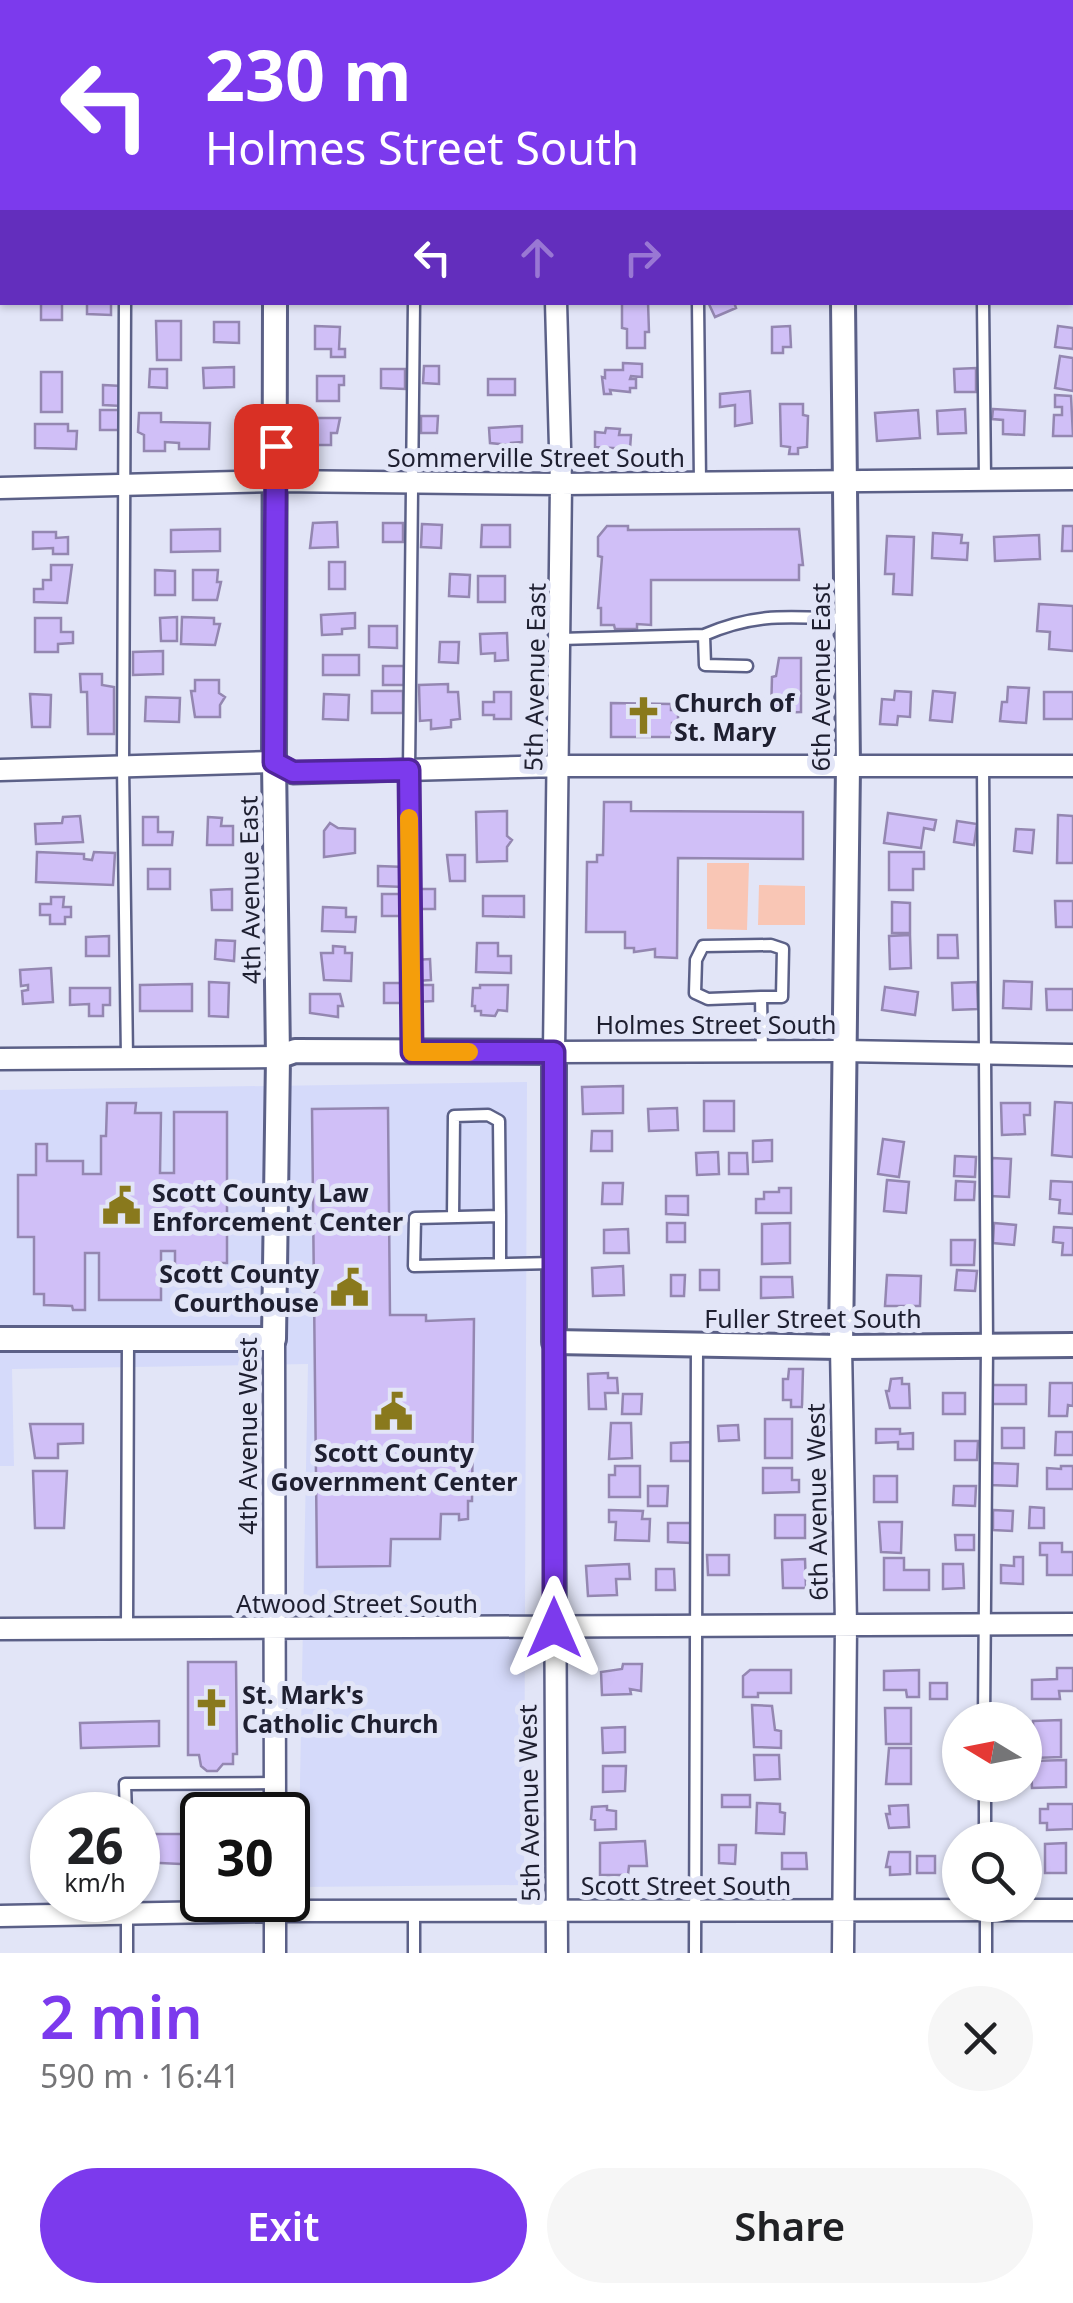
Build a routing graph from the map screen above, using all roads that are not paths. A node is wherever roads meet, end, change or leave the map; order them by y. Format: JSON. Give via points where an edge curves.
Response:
{"nodes":[{"id":1,"x":126,"y":305,"type":"edge"},
{"id":2,"x":275,"y":305,"type":"edge"},
{"id":3,"x":414,"y":305,"type":"edge"},
{"id":4,"x":556,"y":305,"type":"edge"},
{"id":5,"x":698,"y":305,"type":"edge"},
{"id":6,"x":844,"y":305,"type":"edge"},
{"id":7,"x":983,"y":305,"type":"edge"},
{"id":8,"x":1073,"y":479,"type":"edge"},
{"id":9,"x":846,"y":480,"type":"junction"},
{"id":10,"x":984,"y":480,"type":"junction"},
{"id":11,"x":276,"y":482,"type":"junction"},
{"id":12,"x":700,"y":482,"type":"junction"},
{"id":13,"x":414,"y":483,"type":"junction"},
{"id":14,"x":561,"y":484,"type":"junction"},
{"id":15,"x":124,"y":485,"type":"junction"},
{"id":16,"x":0,"y":488,"type":"edge"},
{"id":17,"x":847,"y":619,"type":"junction"},
{"id":18,"x":704,"y":635,"type":"junction"},
{"id":19,"x":560,"y":639,"type":"junction"},
{"id":20,"x":748,"y":666,"type":"dead end"},
{"id":21,"x":274,"y":762,"type":"junction"},
{"id":22,"x":123,"y":766,"type":"junction"},
{"id":23,"x":558,"y":766,"type":"junction"},
{"id":24,"x":848,"y":766,"type":"junction"},
{"id":25,"x":983,"y":766,"type":"junction"},
{"id":26,"x":1073,"y":766,"type":"edge"},
{"id":27,"x":0,"y":770,"type":"edge"},
{"id":28,"x":409,"y":770,"type":"junction"},
{"id":29,"x":761,"y":997,"type":"junction"},
{"id":30,"x":762,"y":1051,"type":"junction"},
{"id":31,"x":842,"y":1051,"type":"junction"},
{"id":32,"x":412,"y":1052,"type":"junction"},
{"id":33,"x":554,"y":1052,"type":"junction"},
{"id":34,"x":985,"y":1054,"type":"junction"},
{"id":35,"x":1073,"y":1055,"type":"edge"},
{"id":36,"x":278,"y":1057,"type":"junction"},
{"id":37,"x":0,"y":1058,"type":"edge"},
{"id":38,"x":126,"y":1058,"type":"junction"},
{"id":39,"x":500,"y":1216,"type":"junction"},
{"id":40,"x":452,"y":1217,"type":"junction"},
{"id":41,"x":554,"y":1263,"type":"junction"},
{"id":42,"x":500,"y":1264,"type":"junction"},
{"id":43,"x":274,"y":1338,"type":"junction"},
{"id":44,"x":0,"y":1339,"type":"edge"},
{"id":45,"x":128,"y":1339,"type":"junction"},
{"id":46,"x":554,"y":1342,"type":"junction"},
{"id":47,"x":697,"y":1344,"type":"junction"},
{"id":48,"x":1073,"y":1345,"type":"edge"},
{"id":49,"x":841,"y":1346,"type":"junction"},
{"id":50,"x":987,"y":1346,"type":"junction"},
{"id":51,"x":984,"y":1624,"type":"junction"},
{"id":52,"x":1073,"y":1624,"type":"edge"},
{"id":53,"x":846,"y":1625,"type":"junction"},
{"id":54,"x":697,"y":1626,"type":"junction"},
{"id":55,"x":128,"y":1628,"type":"junction"},
{"id":56,"x":274,"y":1628,"type":"junction"},
{"id":57,"x":554,"y":1628,"type":"junction"},
{"id":58,"x":0,"y":1629,"type":"edge"},
{"id":59,"x":984,"y":1702,"type":"edge"},
{"id":60,"x":274,"y":1783,"type":"junction"},
{"id":61,"x":125,"y":1792,"type":"edge"},
{"id":62,"x":274,"y":1792,"type":"edge"},
{"id":63,"x":310,"y":1906,"type":"edge"},
{"id":64,"x":942,"y":1909,"type":"edge"},
{"id":65,"x":1042,"y":1909,"type":"edge"},
{"id":66,"x":414,"y":1910,"type":"junction"},
{"id":67,"x":556,"y":1910,"type":"junction"},
{"id":68,"x":694,"y":1910,"type":"junction"},
{"id":69,"x":843,"y":1910,"type":"junction"},
{"id":70,"x":1073,"y":1910,"type":"edge"},
{"id":71,"x":30,"y":1914,"type":"edge"},
{"id":72,"x":0,"y":1916,"type":"edge"},
{"id":73,"x":127,"y":1922,"type":"edge"},
{"id":74,"x":275,"y":1922,"type":"edge"},
{"id":75,"x":986,"y":1922,"type":"edge"},
{"id":76,"x":127,"y":1953,"type":"edge"},
{"id":77,"x":274,"y":1953,"type":"edge"},
{"id":78,"x":414,"y":1953,"type":"edge"},
{"id":79,"x":557,"y":1953,"type":"edge"},
{"id":80,"x":695,"y":1953,"type":"edge"},
{"id":81,"x":843,"y":1953,"type":"edge"},
{"id":82,"x":986,"y":1953,"type":"edge"}],
"edges":[{"from":1,"to":15,"type":"lane"},
{"from":2,"to":11,"type":"street","name":"4th Avenue East"},
{"from":3,"to":13,"type":"lane"},
{"from":4,"to":14,"type":"street","name":"5th Avenue East"},
{"from":5,"to":12,"type":"lane"},
{"from":6,"to":9,"type":"street","name":"6th Avenue East"},
{"from":7,"to":10,"type":"lane"},
{"from":8,"to":10,"type":"street","name":"Sommerville Street South"},
{"from":9,"to":10,"type":"street","name":"Sommerville Street South"},
{"from":9,"to":12,"type":"street","name":"Sommerville Street South"},
{"from":9,"to":17,"type":"street","name":"6th Avenue East"},
{"from":11,"to":13,"type":"street","name":"Sommerville Street South"},
{"from":11,"to":15,"type":"street","name":"Sommerville Street South"},
{"from":11,"to":21,"type":"street","name":"4th Avenue East"},
{"from":12,"to":14,"type":"street","name":"Sommerville Street South"},
{"from":13,"to":14,"type":"street","name":"Sommerville Street South"},
{"from":13,"to":28,"type":"lane"},
{"from":14,"to":19,"type":"street","name":"5th Avenue East"},
{"from":15,"to":16,"type":"street","name":"Sommerville Street South"},
{"from":15,"to":22,"type":"lane"},
{"from":17,"to":18,"type":"lane","via":[[768,616]]},
{"from":17,"to":24,"type":"street","name":"6th Avenue East"},
{"from":18,"to":19,"type":"lane"},
{"from":18,"to":20,"type":"lane","via":[[705,664]]},
{"from":19,"to":23,"type":"street","name":"5th Avenue East"},
{"from":21,"to":22,"type":"street"},
{"from":21,"to":28,"type":"street","via":[[293,772]]},
{"from":21,"to":36,"type":"street","name":"4th Avenue East"},
{"from":22,"to":27,"type":"street"},
{"from":22,"to":38,"type":"lane"},
{"from":23,"to":24,"type":"street"},
{"from":23,"to":28,"type":"street"},
{"from":23,"to":33,"type":"street","name":"5th Avenue East"},
{"from":24,"to":25,"type":"street"},
{"from":24,"to":31,"type":"street","name":"6th Avenue East"},
{"from":25,"to":26,"type":"street"},
{"from":25,"to":34,"type":"lane"},
{"from":28,"to":32,"type":"lane"},
{"from":29,"to":29,"type":"lane","via":[[782,997],[783,949],[703,946],[695,993],[708,999]]},
{"from":29,"to":30,"type":"lane"},
{"from":30,"to":31,"type":"street","name":"Holmes Street South"},
{"from":30,"to":33,"type":"street","name":"Holmes Street South"},
{"from":31,"to":34,"type":"street","name":"Holmes Street South"},
{"from":31,"to":49,"type":"street","name":"6th Avenue West"},
{"from":32,"to":33,"type":"street","name":"Holmes Street South"},
{"from":32,"to":36,"type":"street","name":"Holmes Street South","via":[[294,1051]]},
{"from":33,"to":41,"type":"street","name":"5th Avenue West"},
{"from":34,"to":35,"type":"street","name":"Holmes Street South"},
{"from":34,"to":50,"type":"lane"},
{"from":36,"to":38,"type":"street","name":"Holmes Street South"},
{"from":36,"to":43,"type":"street","name":"4th Avenue West"},
{"from":37,"to":38,"type":"street","name":"Holmes Street South"},
{"from":39,"to":40,"type":"lane"},
{"from":39,"to":40,"type":"lane","via":[[499,1122],[488,1115],[454,1116]]},
{"from":39,"to":42,"type":"lane"},
{"from":40,"to":42,"type":"lane","via":[[415,1218],[414,1266]]},
{"from":41,"to":42,"type":"lane"},
{"from":41,"to":46,"type":"street","name":"5th Avenue West"},
{"from":43,"to":45,"type":"street"},
{"from":43,"to":56,"type":"street","name":"4th Avenue West"},
{"from":44,"to":45,"type":"street"},
{"from":45,"to":55,"type":"lane"},
{"from":46,"to":47,"type":"street","name":"Fuller Street South"},
{"from":46,"to":57,"type":"street","name":"5th Avenue West"},
{"from":47,"to":49,"type":"street","name":"Fuller Street South"},
{"from":47,"to":54,"type":"lane"},
{"from":48,"to":50,"type":"street","name":"Fuller Street South"},
{"from":49,"to":50,"type":"street","name":"Fuller Street South"},
{"from":49,"to":53,"type":"street","name":"6th Avenue West"},
{"from":50,"to":51,"type":"lane"},
{"from":51,"to":52,"type":"street","name":"Atwood Street South"},
{"from":51,"to":53,"type":"street","name":"Atwood Street South"},
{"from":51,"to":59,"type":"lane"},
{"from":53,"to":54,"type":"street","name":"Atwood Street South"},
{"from":53,"to":69,"type":"street","name":"6th Avenue West"},
{"from":54,"to":57,"type":"street","name":"Atwood Street South"},
{"from":54,"to":68,"type":"lane"},
{"from":55,"to":56,"type":"street","name":"Atwood Street South"},
{"from":55,"to":58,"type":"street","name":"Atwood Street South"},
{"from":56,"to":57,"type":"street","name":"Atwood Street South"},
{"from":56,"to":60,"type":"street","name":"4th Avenue West"},
{"from":57,"to":67,"type":"street","name":"5th Avenue West"},
{"from":60,"to":61,"type":"lane","via":[[125,1784]]},
{"from":60,"to":62,"type":"street","name":"4th Avenue West"},
{"from":63,"to":66,"type":"street","name":"Scott Street South"},
{"from":64,"to":69,"type":"street","name":"Scott Street South"},
{"from":65,"to":70,"type":"street","name":"Scott Street South"},
{"from":66,"to":67,"type":"street","name":"Scott Street South"},
{"from":66,"to":78,"type":"lane"},
{"from":67,"to":68,"type":"street","name":"Scott Street South"},
{"from":67,"to":79,"type":"street","name":"5th Avenue West"},
{"from":68,"to":69,"type":"street","name":"Scott Street South"},
{"from":68,"to":80,"type":"lane"},
{"from":69,"to":81,"type":"street","name":"6th Avenue West"},
{"from":71,"to":72,"type":"street","name":"Scott Street South"},
{"from":73,"to":76,"type":"lane"},
{"from":74,"to":77,"type":"street"},
{"from":75,"to":82,"type":"lane"}]}
